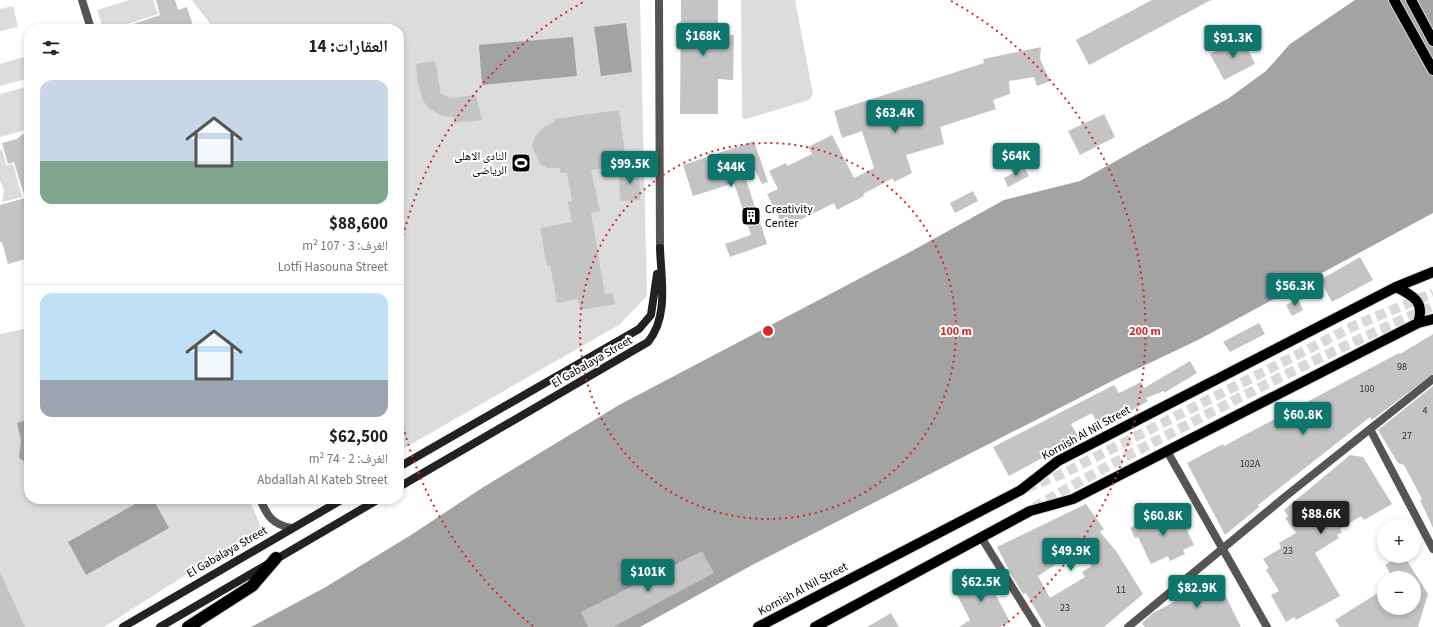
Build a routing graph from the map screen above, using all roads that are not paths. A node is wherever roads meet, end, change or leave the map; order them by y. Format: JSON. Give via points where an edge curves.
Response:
{"nodes":[{"id":1,"x":82,"y":0,"type":"edge"},
{"id":2,"x":659,"y":0,"type":"edge"},
{"id":3,"x":1394,"y":0,"type":"edge"},
{"id":4,"x":1411,"y":0,"type":"edge"},
{"id":5,"x":89,"y":24,"type":"edge"},
{"id":6,"x":1433,"y":41,"type":"edge"},
{"id":7,"x":1433,"y":70,"type":"edge"},
{"id":8,"x":660,"y":248,"type":"junction"},
{"id":9,"x":1433,"y":272,"type":"edge"},
{"id":10,"x":1396,"y":287,"type":"junction"},
{"id":11,"x":1433,"y":319,"type":"edge"},
{"id":12,"x":1418,"y":323,"type":"junction"},
{"id":13,"x":1433,"y":379,"type":"edge"},
{"id":14,"x":1370,"y":429,"type":"junction"},
{"id":15,"x":1167,"y":451,"type":"junction"},
{"id":16,"x":404,"y":464,"type":"edge"},
{"id":17,"x":404,"y":484,"type":"edge"},
{"id":18,"x":262,"y":504,"type":"edge"},
{"id":19,"x":334,"y":504,"type":"edge"},
{"id":20,"x":370,"y":504,"type":"edge"},
{"id":21,"x":292,"y":528,"type":"junction"},
{"id":22,"x":981,"y":537,"type":"junction"},
{"id":23,"x":1223,"y":548,"type":"junction"},
{"id":24,"x":1433,"y":549,"type":"edge"},
{"id":25,"x":276,"y":558,"type":"junction"},
{"id":26,"x":123,"y":627,"type":"edge"},
{"id":27,"x":160,"y":627,"type":"edge"},
{"id":28,"x":188,"y":627,"type":"edge"},
{"id":29,"x":758,"y":627,"type":"edge"},
{"id":30,"x":817,"y":627,"type":"edge"},
{"id":31,"x":1038,"y":627,"type":"edge"},
{"id":32,"x":1128,"y":627,"type":"edge"},
{"id":33,"x":1268,"y":627,"type":"edge"}],
"edges":[{"from":1,"to":5,"type":"street"},
{"from":2,"to":8,"type":"street"},
{"from":3,"to":7,"type":"main road"},
{"from":4,"to":6,"type":"main road"},
{"from":8,"to":16,"type":"street","name":"El Gabalaya Street","via":[[650,316],[639,329]]},
{"from":8,"to":17,"type":"street","name":"El Gabalaya Street","via":[[662,309],[659,324],[648,342]]},
{"from":9,"to":10,"type":"main road","name":"Kornish Al Nil Street"},
{"from":10,"to":12,"type":"main road","via":[[1416,298],[1421,315]]},
{"from":10,"to":29,"type":"main road","name":"Kornish Al Nil Street","via":[[1058,461],[1021,490]]},
{"from":11,"to":12,"type":"main road"},
{"from":12,"to":15,"type":"main road"},
{"from":13,"to":14,"type":"street"},
{"from":14,"to":23,"type":"street"},
{"from":14,"to":24,"type":"street"},
{"from":15,"to":22,"type":"main road","via":[[1074,499],[1030,511]]},
{"from":15,"to":23,"type":"street"},
{"from":18,"to":21,"type":"street","via":[[266,514],[273,521]]},
{"from":19,"to":21,"type":"street","name":"El Gabalaya Street"},
{"from":20,"to":25,"type":"street"},
{"from":21,"to":26,"type":"street","name":"El Gabalaya Street"},
{"from":22,"to":30,"type":"main road"},
{"from":22,"to":31,"type":"street"},
{"from":23,"to":32,"type":"street"},
{"from":23,"to":33,"type":"street"},
{"from":25,"to":27,"type":"street"},
{"from":25,"to":28,"type":"highway","via":[[252,586]]}]}
